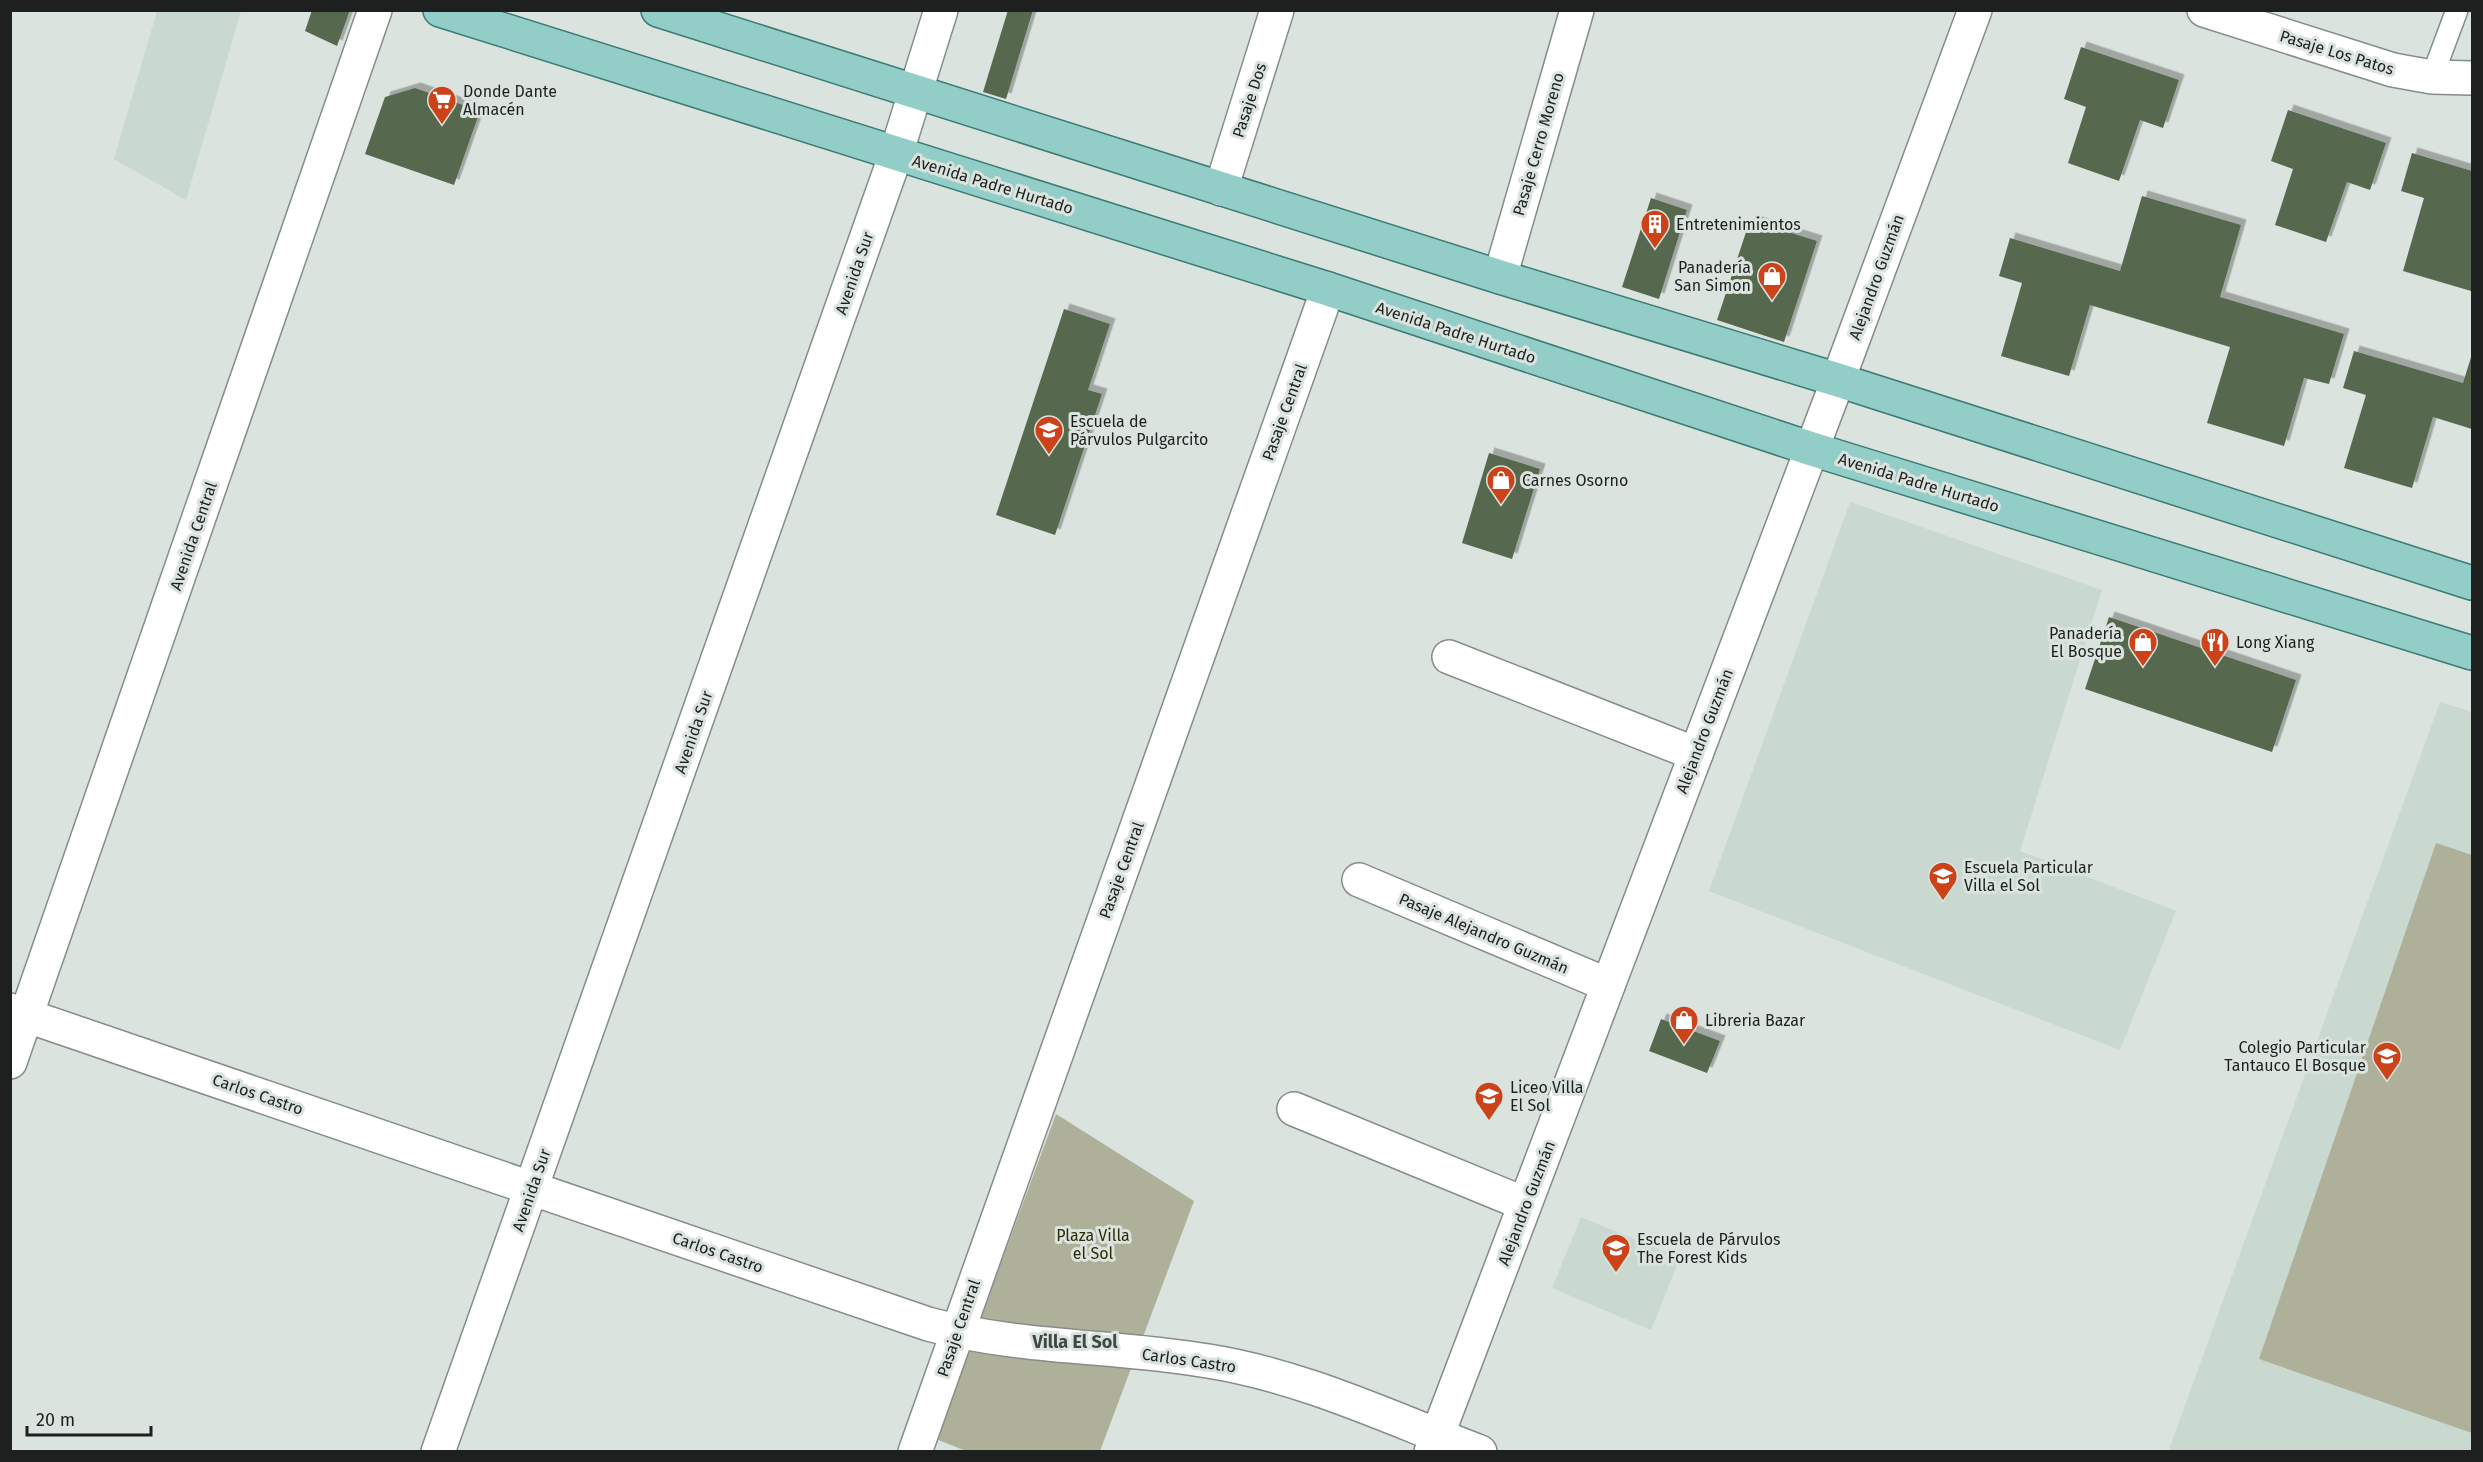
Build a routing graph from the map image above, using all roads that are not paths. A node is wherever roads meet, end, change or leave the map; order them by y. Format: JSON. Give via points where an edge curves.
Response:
{"nodes":[{"id":1,"x":375,"y":10,"type":"edge"},
{"id":2,"x":440,"y":10,"type":"edge"},
{"id":3,"x":658,"y":10,"type":"edge"},
{"id":4,"x":941,"y":10,"type":"edge"},
{"id":5,"x":1277,"y":10,"type":"edge"},
{"id":6,"x":1577,"y":10,"type":"edge"},
{"id":7,"x":1975,"y":10,"type":"edge"},
{"id":8,"x":2204,"y":10,"type":"edge"},
{"id":9,"x":2457,"y":10,"type":"edge"},
{"id":10,"x":2432,"y":77,"type":"junction"},
{"id":11,"x":2472,"y":78,"type":"edge"},
{"id":12,"x":915,"y":92,"type":"junction"},
{"id":13,"x":896,"y":154,"type":"junction"},
{"id":14,"x":1221,"y":189,"type":"junction"},
{"id":15,"x":1500,"y":277,"type":"junction"},
{"id":16,"x":1328,"y":290,"type":"junction"},
{"id":17,"x":1838,"y":380,"type":"junction"},
{"id":18,"x":1812,"y":449,"type":"junction"},
{"id":19,"x":2472,"y":583,"type":"edge"},
{"id":20,"x":2472,"y":653,"type":"edge"},
{"id":21,"x":1449,"y":657,"type":"dead end"},
{"id":22,"x":1696,"y":754,"type":"junction"},
{"id":23,"x":1359,"y":880,"type":"dead end"},
{"id":24,"x":1608,"y":985,"type":"junction"},
{"id":25,"x":19,"y":1013,"type":"edge"},
{"id":26,"x":10,"y":1062,"type":"edge"},
{"id":27,"x":1294,"y":1109,"type":"dead end"},
{"id":28,"x":532,"y":1187,"type":"junction"},
{"id":29,"x":1525,"y":1204,"type":"junction"},
{"id":30,"x":957,"y":1332,"type":"junction"},
{"id":31,"x":1434,"y":1444,"type":"edge"},
{"id":32,"x":438,"y":1452,"type":"edge"},
{"id":33,"x":915,"y":1452,"type":"edge"},
{"id":34,"x":1480,"y":1452,"type":"edge"}],
"edges":[{"from":1,"to":25,"type":"street","name":"Avenida Central"},
{"from":2,"to":13,"type":"main road","name":"Avenida Padre Hurtado"},
{"from":3,"to":12,"type":"main road"},
{"from":4,"to":12,"type":"street","name":"Avenida Sur"},
{"from":5,"to":14,"type":"street","name":"Pasaje Dos"},
{"from":6,"to":15,"type":"street","name":"Pasaje Cerro Moreno"},
{"from":7,"to":17,"type":"street","name":"Alejandro Guzmán"},
{"from":8,"to":10,"type":"street","name":"Pasaje Los Patos","via":[[2365,62]]},
{"from":9,"to":10,"type":"lane"},
{"from":10,"to":11,"type":"street","name":"Pasaje Los Patos"},
{"from":12,"to":13,"type":"street","name":"Avenida Sur"},
{"from":12,"to":14,"type":"main road"},
{"from":13,"to":16,"type":"main road","name":"Avenida Padre Hurtado"},
{"from":13,"to":28,"type":"street","name":"Avenida Sur"},
{"from":14,"to":15,"type":"main road"},
{"from":15,"to":17,"type":"main road"},
{"from":16,"to":18,"type":"main road","name":"Avenida Padre Hurtado"},
{"from":16,"to":30,"type":"street","name":"Pasaje Central"},
{"from":17,"to":18,"type":"street","name":"Alejandro Guzmán"},
{"from":17,"to":19,"type":"main road"},
{"from":18,"to":20,"type":"main road","name":"Avenida Padre Hurtado"},
{"from":18,"to":22,"type":"street","name":"Alejandro Guzmán"},
{"from":21,"to":22,"type":"street"},
{"from":22,"to":24,"type":"street","name":"Alejandro Guzmán"},
{"from":23,"to":24,"type":"street","name":"Pasaje Alejandro Guzmán"},
{"from":24,"to":29,"type":"street","name":"Alejandro Guzmán"},
{"from":25,"to":26,"type":"street","name":"Avenida Central"},
{"from":25,"to":28,"type":"street","name":"Carlos Castro"},
{"from":27,"to":29,"type":"street"},
{"from":28,"to":30,"type":"street","name":"Carlos Castro"},
{"from":28,"to":32,"type":"street","name":"Avenida Sur"},
{"from":29,"to":31,"type":"street","name":"Alejandro Guzmán"},
{"from":30,"to":31,"type":"street","name":"Carlos Castro","via":[[1247,1368],[1330,1393]]},
{"from":30,"to":33,"type":"street","name":"Pasaje Central"},
{"from":31,"to":34,"type":"street","name":"Carlos Castro"}]}
